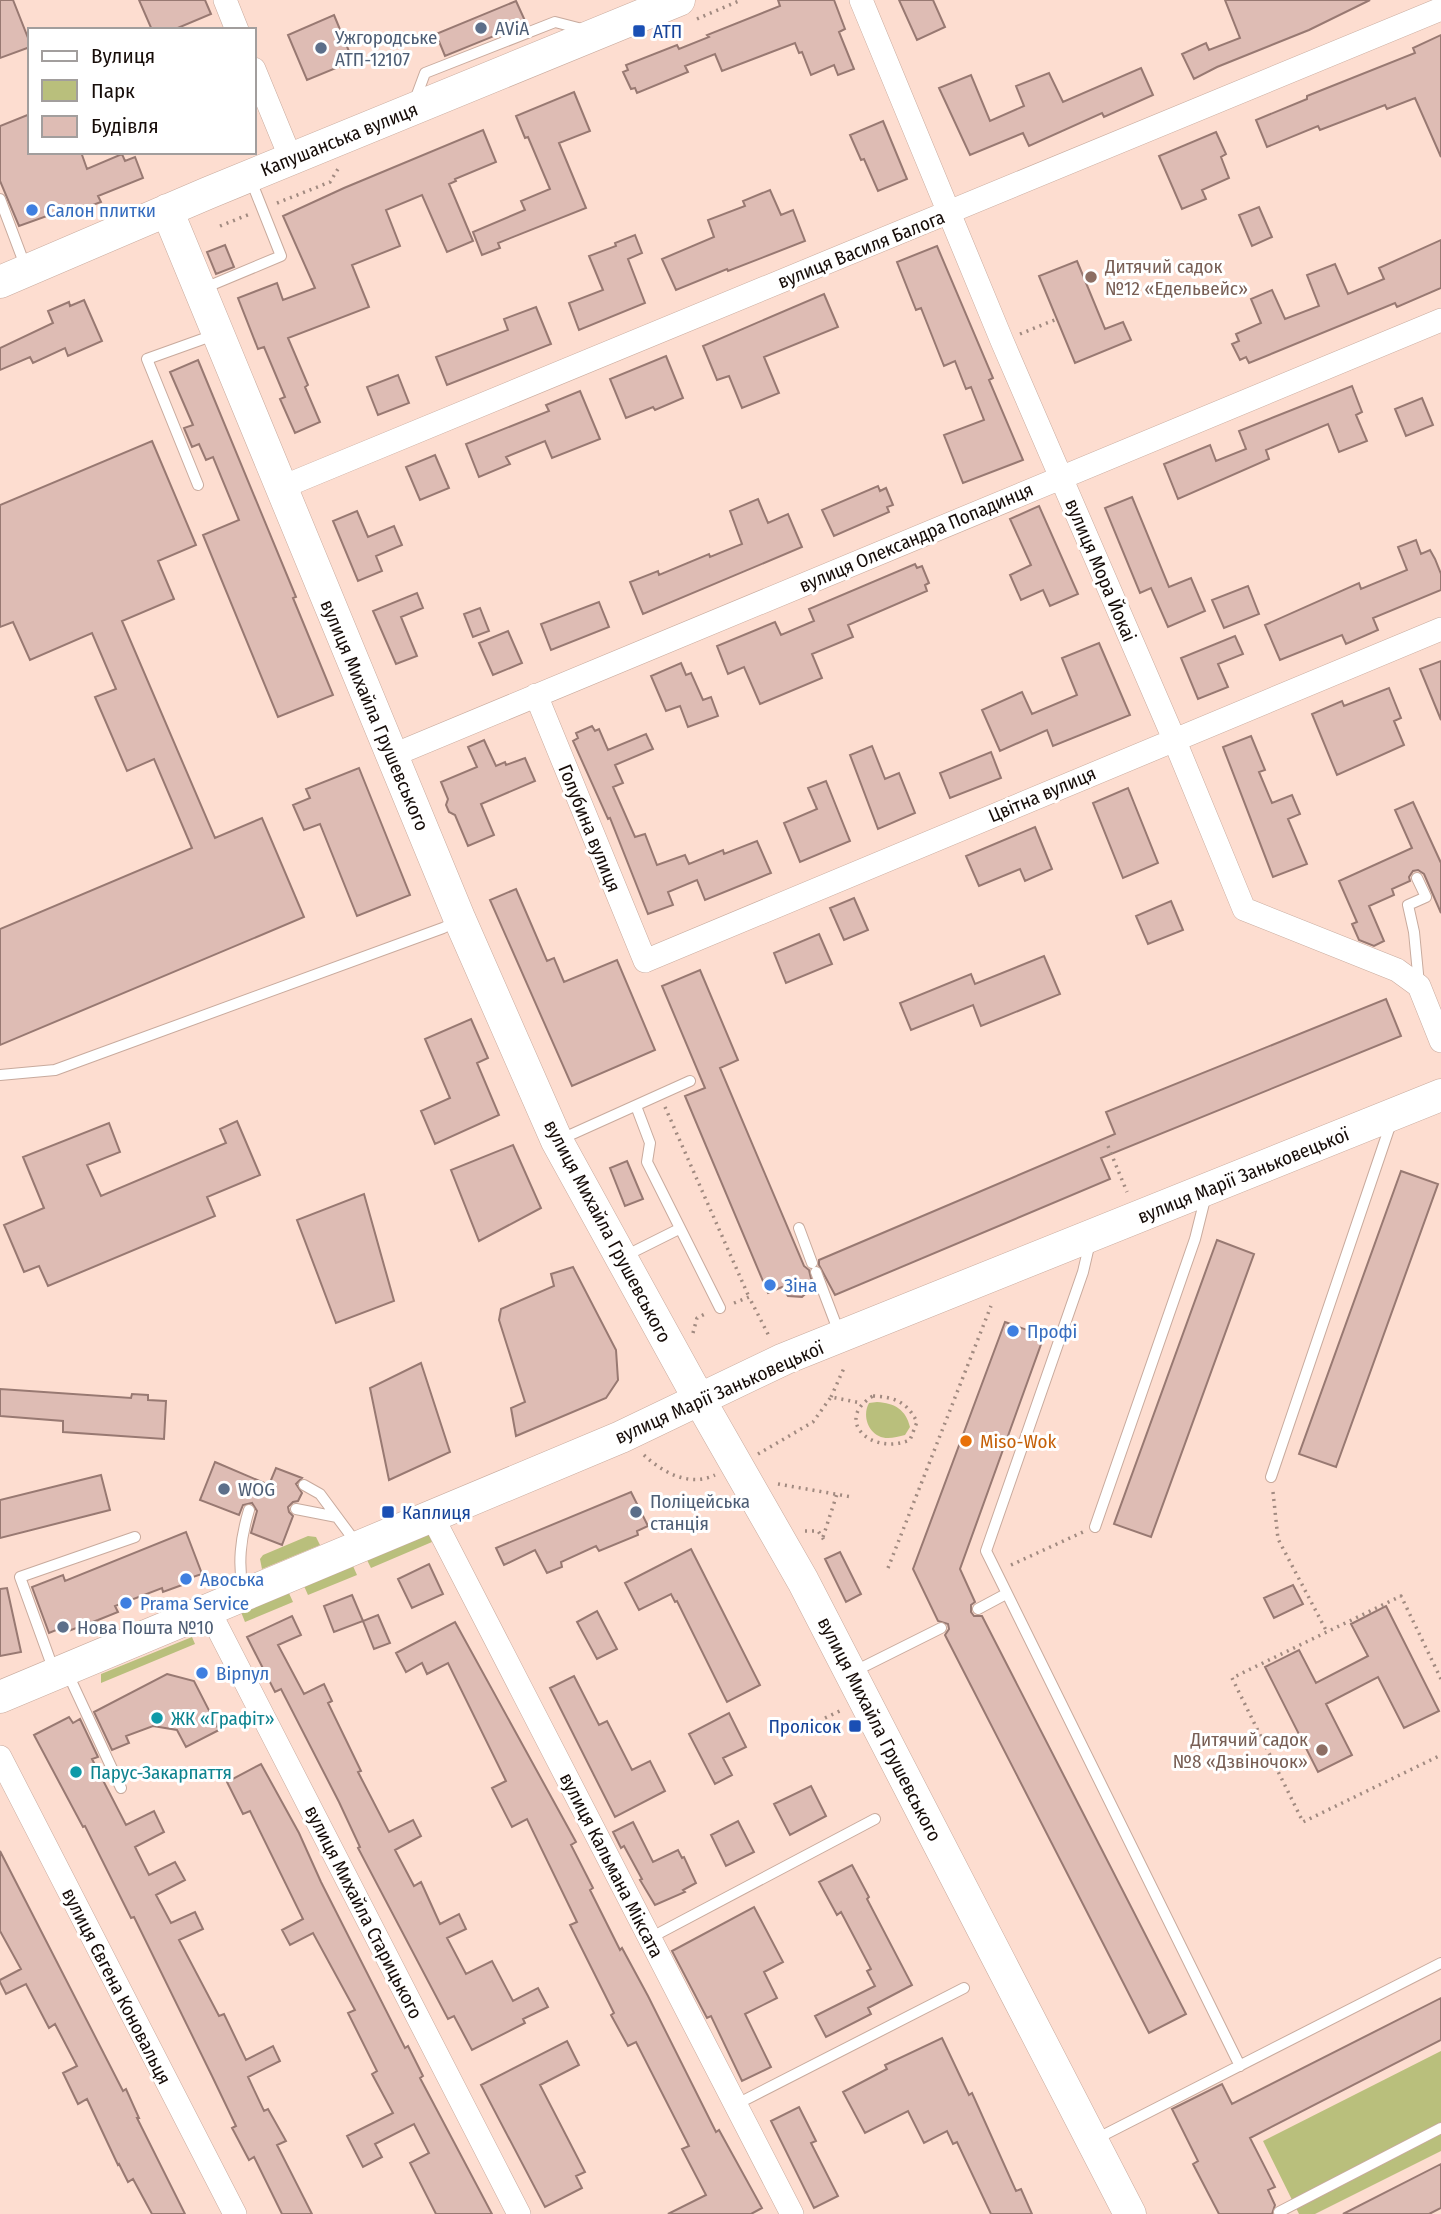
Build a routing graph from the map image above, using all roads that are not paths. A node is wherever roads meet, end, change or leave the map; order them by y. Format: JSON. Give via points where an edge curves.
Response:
{"nodes":[{"id":1,"x":225,"y":0,"type":"edge"},
{"id":2,"x":680,"y":0,"type":"edge"},
{"id":3,"x":861,"y":0,"type":"edge"},
{"id":4,"x":1441,"y":9,"type":"edge"},
{"id":5,"x":236,"y":28,"type":"edge"},
{"id":6,"x":256,"y":74,"type":"edge"},
{"id":7,"x":291,"y":159,"type":"junction"},
{"id":8,"x":250,"y":176,"type":"junction"},
{"id":9,"x":0,"y":199,"type":"edge"},
{"id":10,"x":167,"y":210,"type":"junction"},
{"id":11,"x":949,"y":213,"type":"junction"},
{"id":12,"x":13,"y":276,"type":"edge"},
{"id":13,"x":199,"y":290,"type":"junction"},
{"id":14,"x":1441,"y":320,"type":"edge"},
{"id":15,"x":217,"y":334,"type":"junction"},
{"id":16,"x":1061,"y":477,"type":"junction"},
{"id":17,"x":198,"y":485,"type":"dead end"},
{"id":18,"x":280,"y":488,"type":"junction"},
{"id":19,"x":1441,"y":629,"type":"edge"},
{"id":20,"x":536,"y":695,"type":"junction"},
{"id":21,"x":1174,"y":739,"type":"junction"},
{"id":22,"x":391,"y":756,"type":"junction"},
{"id":23,"x":1417,"y":878,"type":"dead end"},
{"id":24,"x":460,"y":920,"type":"junction"},
{"id":25,"x":645,"y":961,"type":"joint"},
{"id":26,"x":1419,"y":986,"type":"junction"},
{"id":27,"x":1441,"y":1041,"type":"edge"},
{"id":28,"x":0,"y":1075,"type":"edge"},
{"id":29,"x":690,"y":1082,"type":"dead end"},
{"id":30,"x":1441,"y":1095,"type":"edge"},
{"id":31,"x":636,"y":1106,"type":"junction"},
{"id":32,"x":1394,"y":1114,"type":"junction"},
{"id":33,"x":557,"y":1141,"type":"junction"},
{"id":34,"x":1208,"y":1189,"type":"junction"},
{"id":35,"x":799,"y":1228,"type":"dead end"},
{"id":36,"x":678,"y":1229,"type":"junction"},
{"id":37,"x":1092,"y":1236,"type":"junction"},
{"id":38,"x":620,"y":1258,"type":"junction"},
{"id":39,"x":720,"y":1308,"type":"dead end"},
{"id":40,"x":841,"y":1337,"type":"junction"},
{"id":41,"x":699,"y":1399,"type":"junction"},
{"id":42,"x":1271,"y":1477,"type":"road end"},
{"id":43,"x":304,"y":1485,"type":"dead end"},
{"id":44,"x":296,"y":1509,"type":"dead end"},
{"id":45,"x":250,"y":1510,"type":"dead end"},
{"id":46,"x":432,"y":1516,"type":"junction"},
{"id":47,"x":337,"y":1517,"type":"junction"},
{"id":48,"x":256,"y":1521,"type":"dead end"},
{"id":49,"x":1096,"y":1527,"type":"road end"},
{"id":50,"x":135,"y":1537,"type":"dead end"},
{"id":51,"x":241,"y":1545,"type":"junction"},
{"id":52,"x":359,"y":1546,"type":"junction"},
{"id":53,"x":1006,"y":1594,"type":"junction"},
{"id":54,"x":243,"y":1595,"type":"junction"},
{"id":55,"x":978,"y":1608,"type":"dead end"},
{"id":56,"x":208,"y":1609,"type":"junction"},
{"id":57,"x":941,"y":1628,"type":"dead end"},
{"id":58,"x":60,"y":1671,"type":"junction"},
{"id":59,"x":852,"y":1673,"type":"junction"},
{"id":60,"x":0,"y":1697,"type":"edge"},
{"id":61,"x":0,"y":1757,"type":"edge"},
{"id":62,"x":121,"y":1788,"type":"dead end"},
{"id":63,"x":875,"y":1819,"type":"dead end"},
{"id":64,"x":650,"y":1938,"type":"junction"},
{"id":65,"x":1441,"y":1963,"type":"edge"},
{"id":66,"x":964,"y":1988,"type":"dead end"},
{"id":67,"x":1240,"y":2066,"type":"junction"},
{"id":68,"x":737,"y":2104,"type":"junction"},
{"id":69,"x":1441,"y":2128,"type":"edge"},
{"id":70,"x":1093,"y":2141,"type":"junction"},
{"id":71,"x":1279,"y":2212,"type":"dead end"},
{"id":72,"x":235,"y":2214,"type":"edge"},
{"id":73,"x":519,"y":2214,"type":"edge"},
{"id":74,"x":792,"y":2214,"type":"edge"},
{"id":75,"x":1130,"y":2214,"type":"edge"}],
"edges":[{"from":1,"to":5,"type":"street"},
{"from":2,"to":7,"type":"street","name":"Капушанська вулиця"},
{"from":3,"to":11,"type":"street","name":"вулиця Мора Йокаі"},
{"from":4,"to":11,"type":"street","name":"вулиця Василя Балога"},
{"from":6,"to":7,"type":"street"},
{"from":7,"to":8,"type":"street","name":"Капушанська вулиця"},
{"from":8,"to":10,"type":"street","name":"Капушанська вулиця"},
{"from":8,"to":13,"type":"lane","via":[[281,256]]},
{"from":9,"to":12,"type":"lane"},
{"from":10,"to":12,"type":"street","name":"Капушанська вулиця"},
{"from":10,"to":13,"type":"street","name":"вулиця Михайла Грушевського"},
{"from":11,"to":16,"type":"street","name":"вулиця Мора Йокаі"},
{"from":11,"to":18,"type":"street","name":"вулиця Василя Балога"},
{"from":13,"to":15,"type":"street","name":"вулиця Михайла Грушевського"},
{"from":14,"to":16,"type":"street","name":"вулиця Олександра Попадинця"},
{"from":15,"to":17,"type":"lane","via":[[147,359]]},
{"from":15,"to":18,"type":"street","name":"вулиця Михайла Грушевського"},
{"from":16,"to":20,"type":"street","name":"вулиця Олександра Попадинця"},
{"from":16,"to":21,"type":"street","name":"вулиця Мора Йокаі"},
{"from":18,"to":22,"type":"street","name":"вулиця Михайла Грушевського"},
{"from":19,"to":21,"type":"street","name":"Цвітна вулиця"},
{"from":20,"to":22,"type":"street","name":"вулиця Олександра Попадинця"},
{"from":20,"to":25,"type":"street","name":"Голубина вулиця"},
{"from":21,"to":25,"type":"street","name":"Цвітна вулиця"},
{"from":21,"to":26,"type":"street","name":"вулиця Мора Йокаі","via":[[1244,909],[1397,970]]},
{"from":22,"to":24,"type":"street","name":"вулиця Михайла Грушевського"},
{"from":23,"to":26,"type":"lane","via":[[1426,897],[1408,905]]},
{"from":24,"to":28,"type":"lane","via":[[54,1070]]},
{"from":24,"to":33,"type":"street","name":"вулиця Михайла Грушевського"},
{"from":26,"to":27,"type":"street"},
{"from":29,"to":31,"type":"lane"},
{"from":30,"to":32,"type":"street","name":"вулиця Марії Заньковецької"},
{"from":31,"to":33,"type":"lane"},
{"from":31,"to":36,"type":"lane","via":[[650,1143],[647,1162]]},
{"from":32,"to":34,"type":"street","name":"вулиця Марії Заньковецької"},
{"from":32,"to":42,"type":"lane"},
{"from":33,"to":38,"type":"street","name":"вулиця Михайла Грушевського"},
{"from":34,"to":37,"type":"street","name":"вулиця Марії Заньковецької"},
{"from":34,"to":49,"type":"lane"},
{"from":35,"to":40,"type":"lane"},
{"from":36,"to":38,"type":"lane"},
{"from":36,"to":39,"type":"lane"},
{"from":37,"to":40,"type":"street","name":"вулиця Марії Заньковецької"},
{"from":37,"to":53,"type":"lane","via":[[986,1551]]},
{"from":38,"to":41,"type":"street","name":"вулиця Михайла Грушевського"},
{"from":40,"to":41,"type":"street","name":"вулиця Марії Заньковецької"},
{"from":41,"to":46,"type":"street","name":"вулиця Марії Заньковецької"},
{"from":41,"to":59,"type":"street","name":"вулиця Михайла Грушевського"},
{"from":43,"to":47,"type":"lane","via":[[320,1494]]},
{"from":44,"to":47,"type":"lane"},
{"from":45,"to":51,"type":"lane"},
{"from":46,"to":52,"type":"street","name":"вулиця Марії Заньковецької"},
{"from":46,"to":64,"type":"street","name":"вулиця Кальмана Міксата"},
{"from":47,"to":52,"type":"lane"},
{"from":48,"to":51,"type":"lane"},
{"from":50,"to":58,"type":"lane","via":[[20,1577]]},
{"from":51,"to":54,"type":"lane"},
{"from":52,"to":54,"type":"street","name":"вулиця Марії Заньковецької"},
{"from":53,"to":55,"type":"lane"},
{"from":53,"to":67,"type":"lane"},
{"from":54,"to":56,"type":"street","name":"вулиця Марії Заньковецької"},
{"from":56,"to":58,"type":"street","name":"вулиця Марії Заньковецької"},
{"from":56,"to":73,"type":"street","name":"вулиця Михайла Старицького"},
{"from":57,"to":59,"type":"lane"},
{"from":58,"to":60,"type":"street","name":"вулиця Марії Заньковецької"},
{"from":58,"to":62,"type":"lane"},
{"from":59,"to":70,"type":"street","name":"вулиця Михайла Грушевського"},
{"from":61,"to":72,"type":"street","name":"вулиця Євгена Коновальця"},
{"from":63,"to":64,"type":"lane"},
{"from":64,"to":68,"type":"street","name":"вулиця Кальмана Міксата"},
{"from":65,"to":67,"type":"lane"},
{"from":66,"to":68,"type":"lane"},
{"from":67,"to":70,"type":"lane"},
{"from":68,"to":74,"type":"street","name":"вулиця Кальмана Міксата"},
{"from":69,"to":71,"type":"lane"},
{"from":70,"to":75,"type":"street","name":"вулиця Михайла Грушевського"}]}
